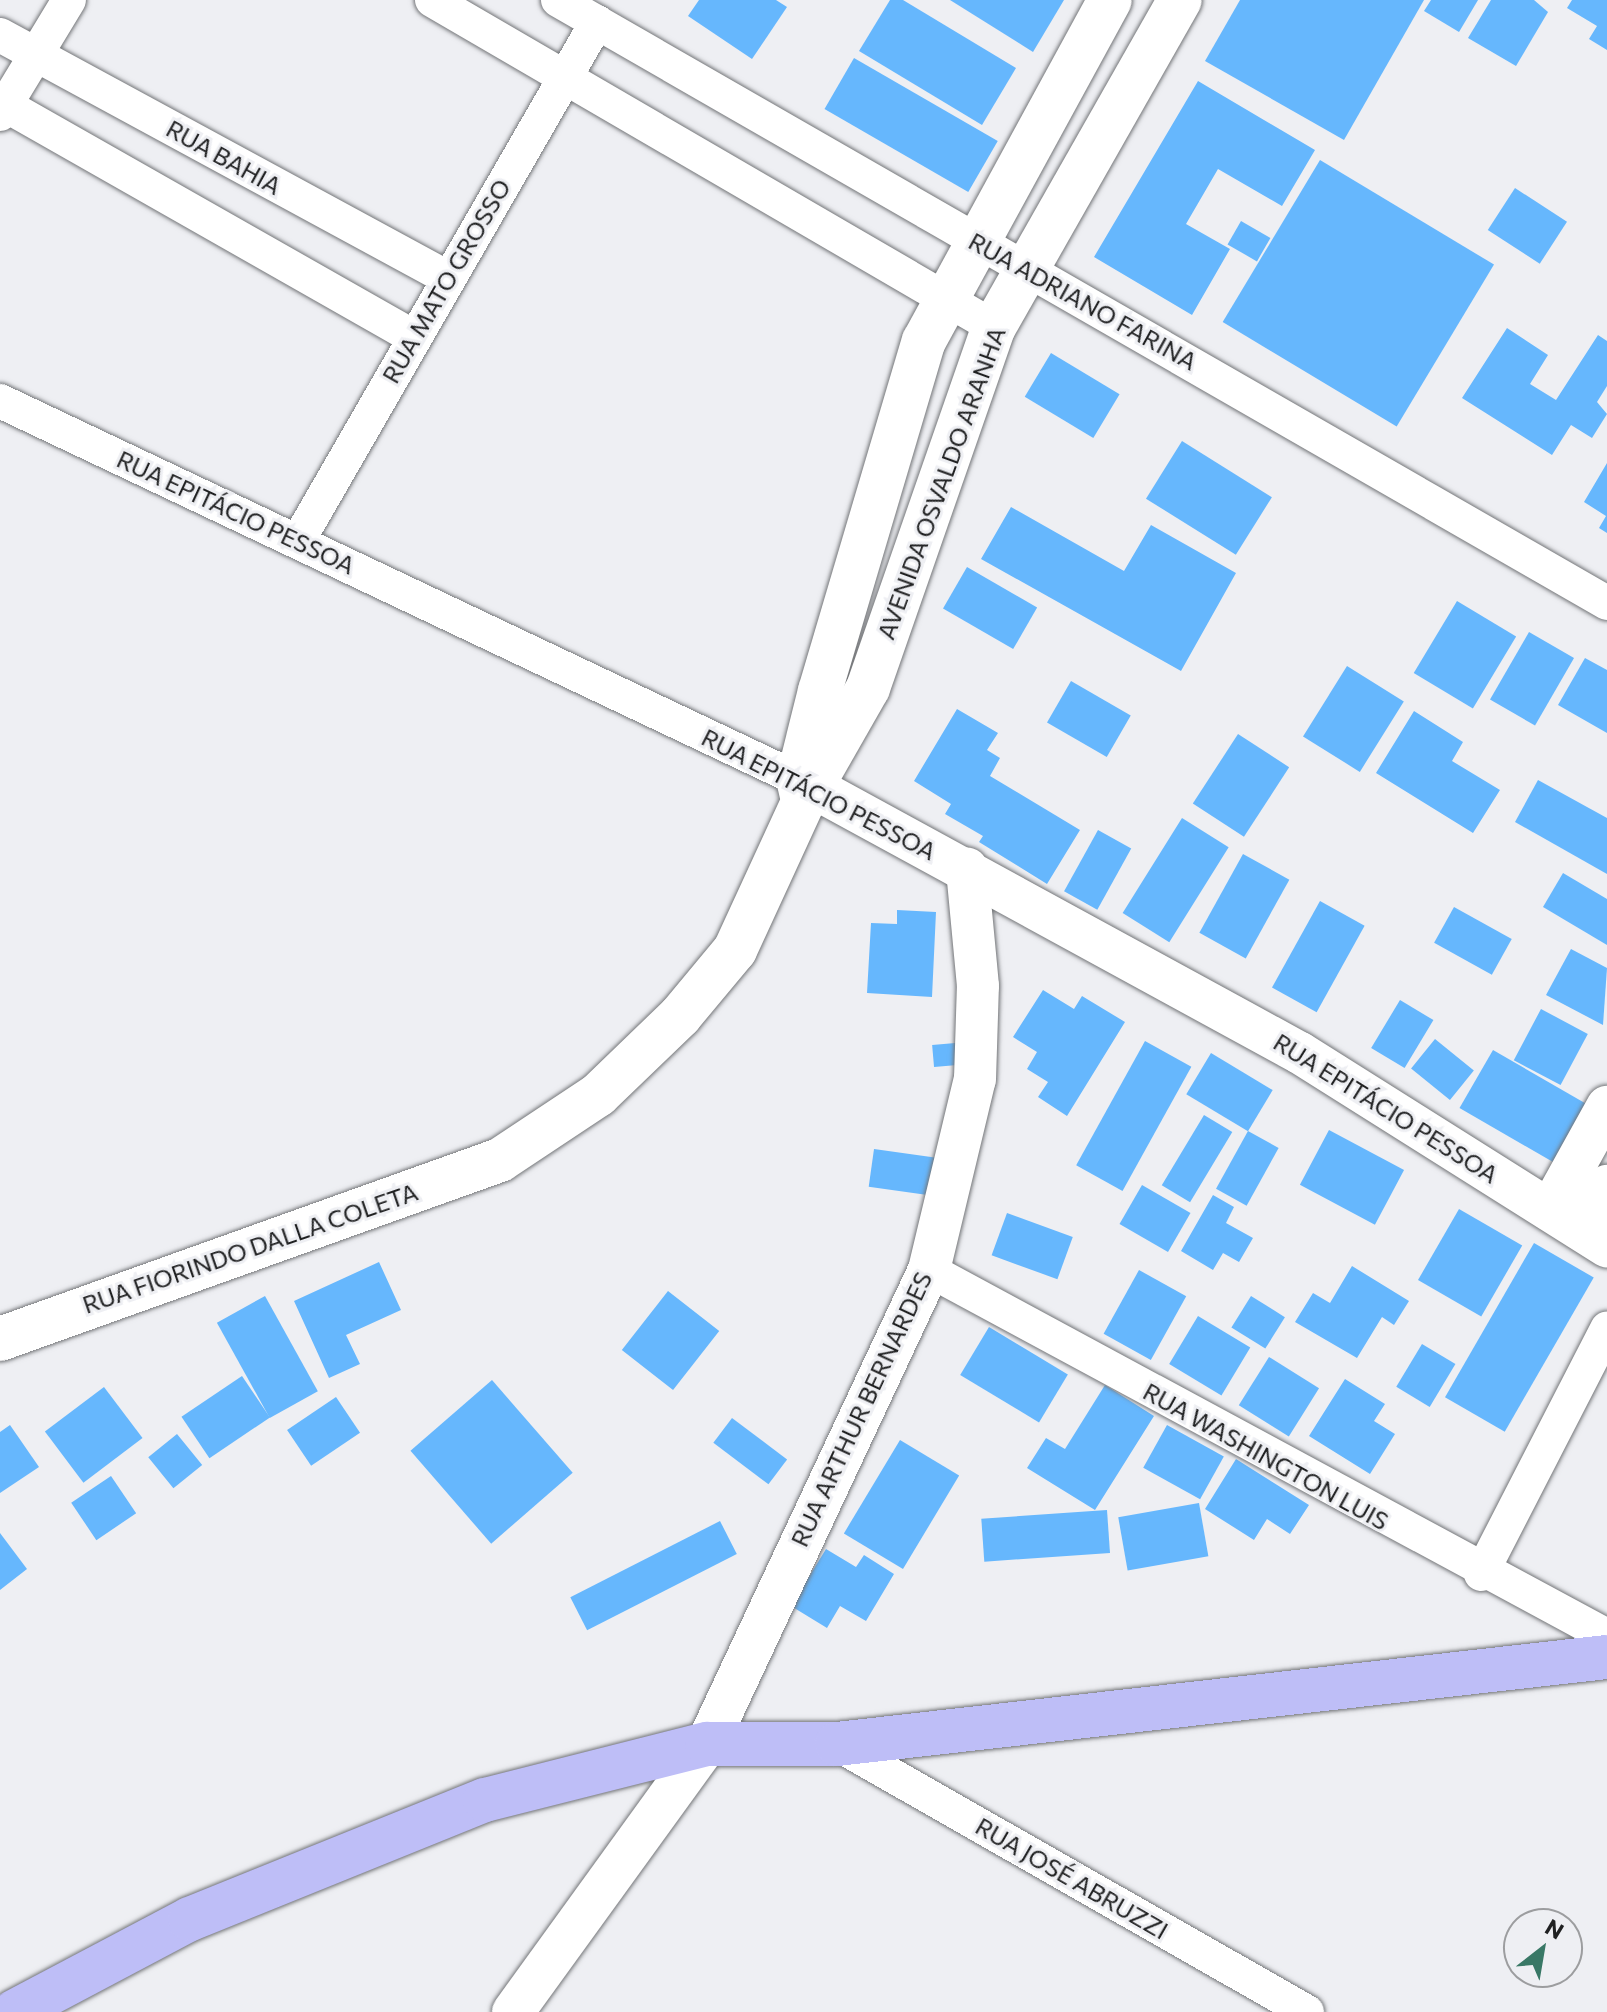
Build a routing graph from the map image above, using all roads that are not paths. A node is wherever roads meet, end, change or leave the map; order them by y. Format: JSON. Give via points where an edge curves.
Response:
{"nodes":[{"id":1,"x":69,"y":0,"type":"edge"},
{"id":2,"x":432,"y":0,"type":"edge"},
{"id":3,"x":558,"y":0,"type":"edge"},
{"id":4,"x":1110,"y":0,"type":"edge"},
{"id":5,"x":1180,"y":0,"type":"edge"},
{"id":6,"x":597,"y":22,"type":"junction"},
{"id":7,"x":0,"y":35,"type":"edge"},
{"id":8,"x":33,"y":53,"type":"junction"},
{"id":9,"x":561,"y":78,"type":"junction"},
{"id":10,"x":2,"y":107,"type":"edge"},
{"id":11,"x":1002,"y":253,"type":"junction"},
{"id":12,"x":448,"y":278,"type":"junction"},
{"id":13,"x":942,"y":303,"type":"junction"},
{"id":14,"x":994,"y":327,"type":"junction"},
{"id":15,"x":413,"y":337,"type":"junction"},
{"id":16,"x":0,"y":401,"type":"edge"},
{"id":17,"x":298,"y":541,"type":"junction"},
{"id":18,"x":1607,"y":603,"type":"edge"},
{"id":19,"x":806,"y":790,"type":"junction"},
{"id":20,"x":967,"y":869,"type":"junction"},
{"id":21,"x":1607,"y":1107,"type":"edge"},
{"id":22,"x":500,"y":1160,"type":"joint"},
{"id":23,"x":1607,"y":1186,"type":"edge"},
{"id":24,"x":1580,"y":1229,"type":"edge"},
{"id":25,"x":929,"y":1270,"type":"junction"},
{"id":26,"x":1607,"y":1329,"type":"edge"},
{"id":27,"x":0,"y":1339,"type":"edge"},
{"id":28,"x":1481,"y":1574,"type":"junction"},
{"id":29,"x":1607,"y":1636,"type":"edge"},
{"id":30,"x":1607,"y":1657,"type":"edge"},
{"id":31,"x":707,"y":1744,"type":"junction"},
{"id":32,"x":837,"y":1744,"type":"junction"},
{"id":33,"x":70,"y":1995,"type":"edge"},
{"id":34,"x":14,"y":2012,"type":"edge"},
{"id":35,"x":513,"y":2012,"type":"edge"},
{"id":36,"x":1307,"y":2012,"type":"edge"}],
"edges":[{"from":1,"to":8,"type":"street"},
{"from":2,"to":9,"type":"street"},
{"from":3,"to":6,"type":"street","name":"RUA ADRIANO FARINA"},
{"from":4,"to":11,"type":"main road","name":"AVENIDA OSVALDO ARANHA"},
{"from":5,"to":11,"type":"main road","name":"AVENIDA OSVALDO ARANHA"},
{"from":6,"to":9,"type":"street","name":"RUA MATO GROSSO"},
{"from":6,"to":11,"type":"street","name":"RUA ADRIANO FARINA"},
{"from":7,"to":8,"type":"street","name":"RUA BAHIA"},
{"from":8,"to":10,"type":"street"},
{"from":8,"to":12,"type":"street","name":"RUA BAHIA"},
{"from":9,"to":12,"type":"street","name":"RUA MATO GROSSO"},
{"from":9,"to":13,"type":"street"},
{"from":10,"to":15,"type":"street"},
{"from":11,"to":13,"type":"main road","name":"AVENIDA OSVALDO ARANHA"},
{"from":11,"to":14,"type":"main road","name":"AVENIDA OSVALDO ARANHA"},
{"from":11,"to":18,"type":"street","name":"RUA ADRIANO FARINA"},
{"from":12,"to":15,"type":"street","name":"RUA MATO GROSSO"},
{"from":13,"to":14,"type":"street"},
{"from":13,"to":19,"type":"main road","name":"AVENIDA OSVALDO ARANHA","via":[[924,341]]},
{"from":14,"to":19,"type":"main road","name":"AVENIDA OSVALDO ARANHA","via":[[868,688]]},
{"from":15,"to":17,"type":"street","name":"RUA MATO GROSSO"},
{"from":16,"to":17,"type":"street","name":"RUA EPITÁCIO PESSOA"},
{"from":17,"to":19,"type":"street","name":"RUA EPITÁCIO PESSOA"},
{"from":19,"to":20,"type":"street","name":"RUA EPITÁCIO PESSOA"},
{"from":19,"to":22,"type":"main road","name":"AVENIDA OSVALDO ARANHA","via":[[735,950],[680,1016],[598,1095]]},
{"from":20,"to":24,"type":"street","name":"RUA EPITÁCIO PESSOA","via":[[1300,1053]]},
{"from":20,"to":25,"type":"street","name":"RUA ARTHUR BERNARDES","via":[[978,986],[975,1079]]},
{"from":21,"to":24,"type":"street"},
{"from":22,"to":27,"type":"main road","name":"RUA FIORINDO DALLA COLETA"},
{"from":23,"to":24,"type":"street"},
{"from":25,"to":28,"type":"street","name":"RUA WASHINGTON LUIS"},
{"from":25,"to":31,"type":"street","name":"RUA ARTHUR BERNARDES"},
{"from":26,"to":28,"type":"street"},
{"from":28,"to":29,"type":"street","name":"RUA WASHINGTON LUIS"},
{"from":30,"to":32,"type":"highway"},
{"from":31,"to":32,"type":"highway"},
{"from":31,"to":33,"type":"highway","via":[[485,1800],[190,1919]]},
{"from":31,"to":35,"type":"street","name":"RUA ARTHUR BERNARDES"},
{"from":32,"to":36,"type":"street","name":"RUA JOSÉ ABRUZZI"},
{"from":33,"to":34,"type":"highway"}]}
